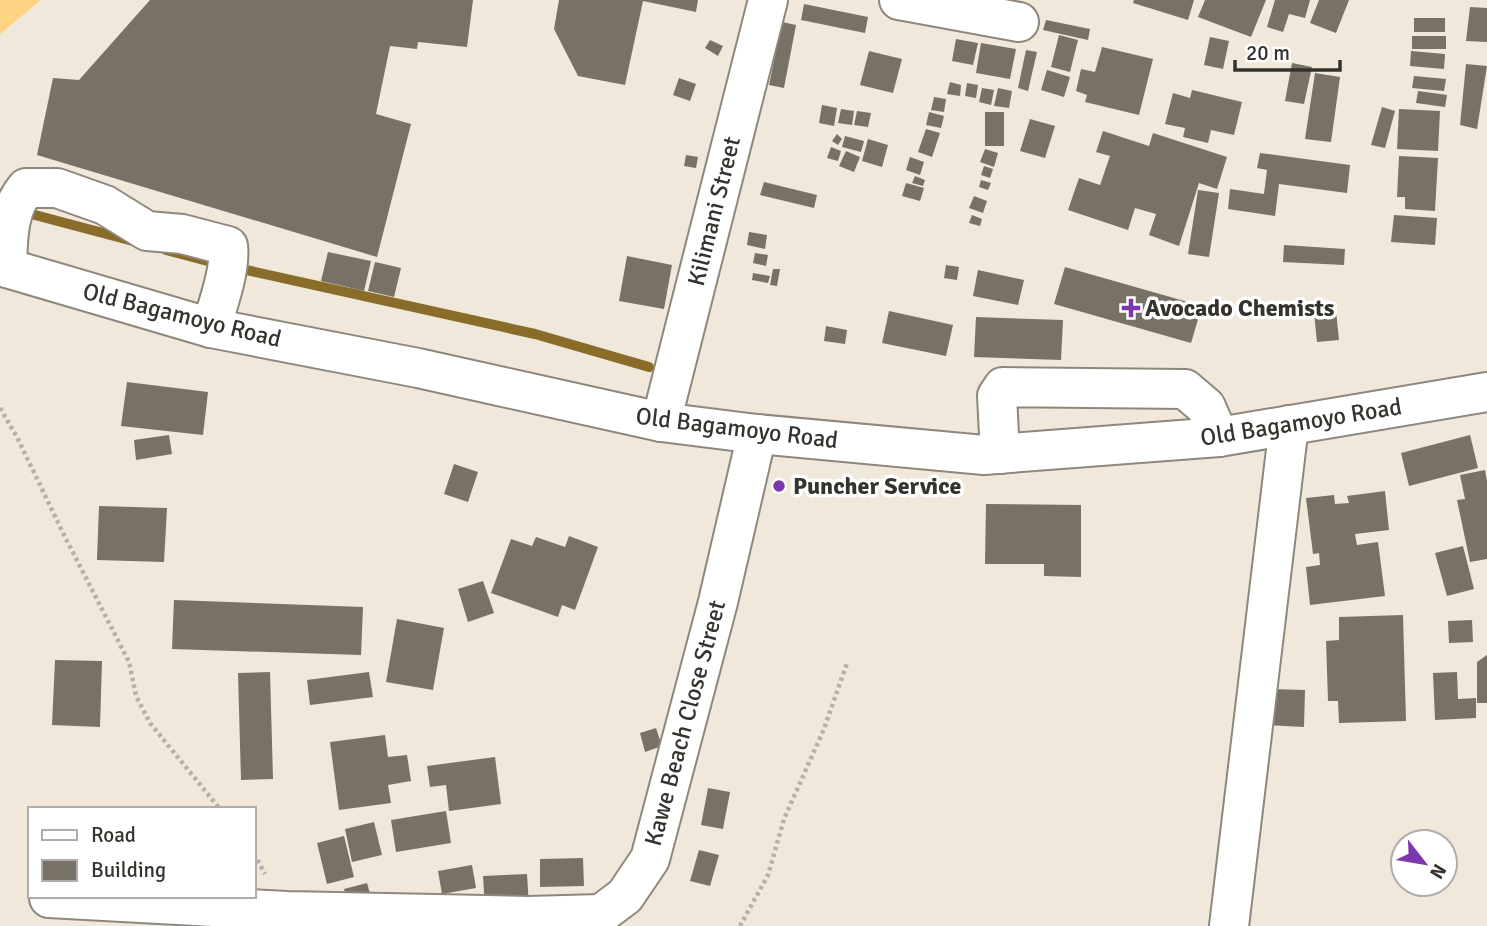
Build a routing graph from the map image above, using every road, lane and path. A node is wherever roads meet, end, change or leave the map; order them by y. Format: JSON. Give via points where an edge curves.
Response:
{"nodes":[{"id":1,"x":768,"y":0,"type":"edge"},
{"id":2,"x":899,"y":0,"type":"edge"},
{"id":3,"x":1019,"y":22,"type":"dead end"},
{"id":4,"x":4,"y":267,"type":"edge"},
{"id":5,"x":211,"y":328,"type":"junction"},
{"id":6,"x":1487,"y":392,"type":"edge"},
{"id":7,"x":0,"y":408,"type":"edge"},
{"id":8,"x":661,"y":422,"type":"junction"},
{"id":9,"x":1289,"y":425,"type":"junction"},
{"id":10,"x":757,"y":434,"type":"junction"},
{"id":11,"x":1219,"y":437,"type":"junction"},
{"id":12,"x":1000,"y":454,"type":"junction"},
{"id":13,"x":847,"y":663,"type":"dead end"},
{"id":14,"x":218,"y":807,"type":"edge"},
{"id":15,"x":49,"y":898,"type":"edge"},
{"id":16,"x":472,"y":920,"type":"edge"},
{"id":17,"x":740,"y":926,"type":"edge"},
{"id":18,"x":1228,"y":926,"type":"edge"}],
"edges":[{"from":1,"to":8,"type":"street","name":"Kilimani Street"},
{"from":2,"to":3,"type":"street"},
{"from":4,"to":5,"type":"street","name":"Old Bagamoyo Road"},
{"from":4,"to":5,"type":"street","via":[[9,223],[19,197],[26,188],[57,188],[105,205],[147,231],[228,246],[224,283]]},
{"from":5,"to":8,"type":"street","name":"Old Bagamoyo Road"},
{"from":6,"to":9,"type":"street","name":"Old Bagamoyo Road"},
{"from":7,"to":14,"type":"path","via":[[129,662],[135,695],[150,723]]},
{"from":8,"to":10,"type":"street","name":"Old Bagamoyo Road"},
{"from":9,"to":11,"type":"street","name":"Old Bagamoyo Road"},
{"from":9,"to":18,"type":"street"},
{"from":10,"to":12,"type":"street","name":"Old Bagamoyo Road"},
{"from":10,"to":16,"type":"street","name":"Kawe Beach Close Street","via":[[650,859],[625,896],[601,914]]},
{"from":11,"to":12,"type":"street","name":"Old Bagamoyo Road"},
{"from":11,"to":12,"type":"street","via":[[1206,407],[1185,388],[1003,387],[997,396]]},
{"from":13,"to":17,"type":"path","via":[[824,729],[783,819],[768,875]]},
{"from":15,"to":16,"type":"street","name":"Kawe Beach Close Street"}]}
